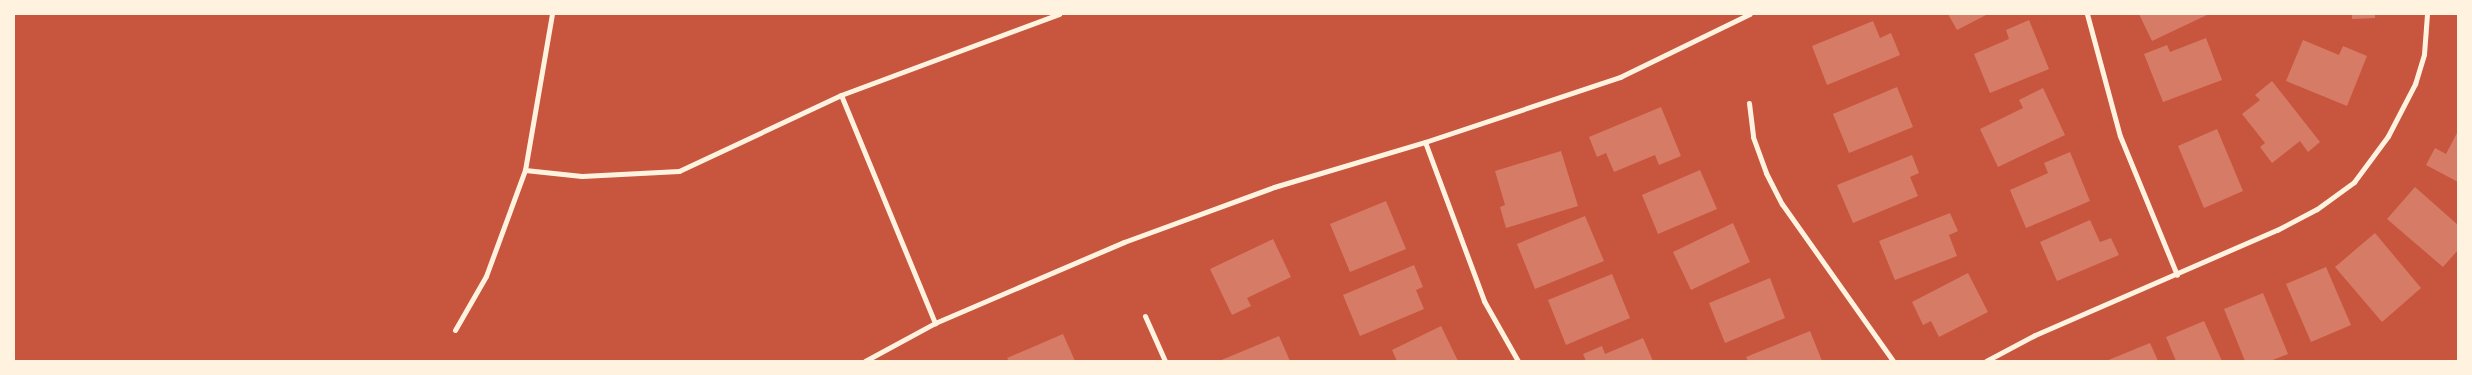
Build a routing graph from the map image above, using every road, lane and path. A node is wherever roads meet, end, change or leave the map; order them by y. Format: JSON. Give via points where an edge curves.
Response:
{"nodes":[{"id":1,"x":552,"y":14,"type":"edge"},
{"id":2,"x":1059,"y":14,"type":"edge"},
{"id":3,"x":1750,"y":14,"type":"edge"},
{"id":4,"x":2087,"y":14,"type":"edge"},
{"id":5,"x":2427,"y":14,"type":"edge"},
{"id":6,"x":841,"y":95,"type":"junction"},
{"id":7,"x":1749,"y":103,"type":"dead end"},
{"id":8,"x":1425,"y":142,"type":"junction"},
{"id":9,"x":524,"y":170,"type":"junction"},
{"id":10,"x":2177,"y":276,"type":"junction"},
{"id":11,"x":1145,"y":316,"type":"dead end"},
{"id":12,"x":935,"y":323,"type":"junction"},
{"id":13,"x":455,"y":330,"type":"dead end"},
{"id":14,"x":865,"y":361,"type":"edge"},
{"id":15,"x":1165,"y":361,"type":"edge"},
{"id":16,"x":1518,"y":361,"type":"edge"},
{"id":17,"x":1893,"y":361,"type":"edge"},
{"id":18,"x":1986,"y":361,"type":"edge"}],
"edges":[{"from":1,"to":9,"type":"street"},
{"from":2,"to":6,"type":"street"},
{"from":3,"to":8,"type":"street","via":[[1620,77]]},
{"from":4,"to":10,"type":"street","via":[[2120,136]]},
{"from":5,"to":10,"type":"street","via":[[2424,54],[2415,84],[2388,136],[2354,182],[2317,209]]},
{"from":6,"to":9,"type":"street","via":[[679,171],[591,176]]},
{"from":6,"to":12,"type":"street"},
{"from":7,"to":17,"type":"street","via":[[1753,137],[1782,204]]},
{"from":8,"to":12,"type":"street","via":[[1274,188],[1124,242]]},
{"from":8,"to":16,"type":"street","via":[[1484,301]]},
{"from":9,"to":13,"type":"street","via":[[486,276]]},
{"from":10,"to":18,"type":"street","via":[[2035,335]]},
{"from":11,"to":15,"type":"street"},
{"from":12,"to":14,"type":"street"}]}
